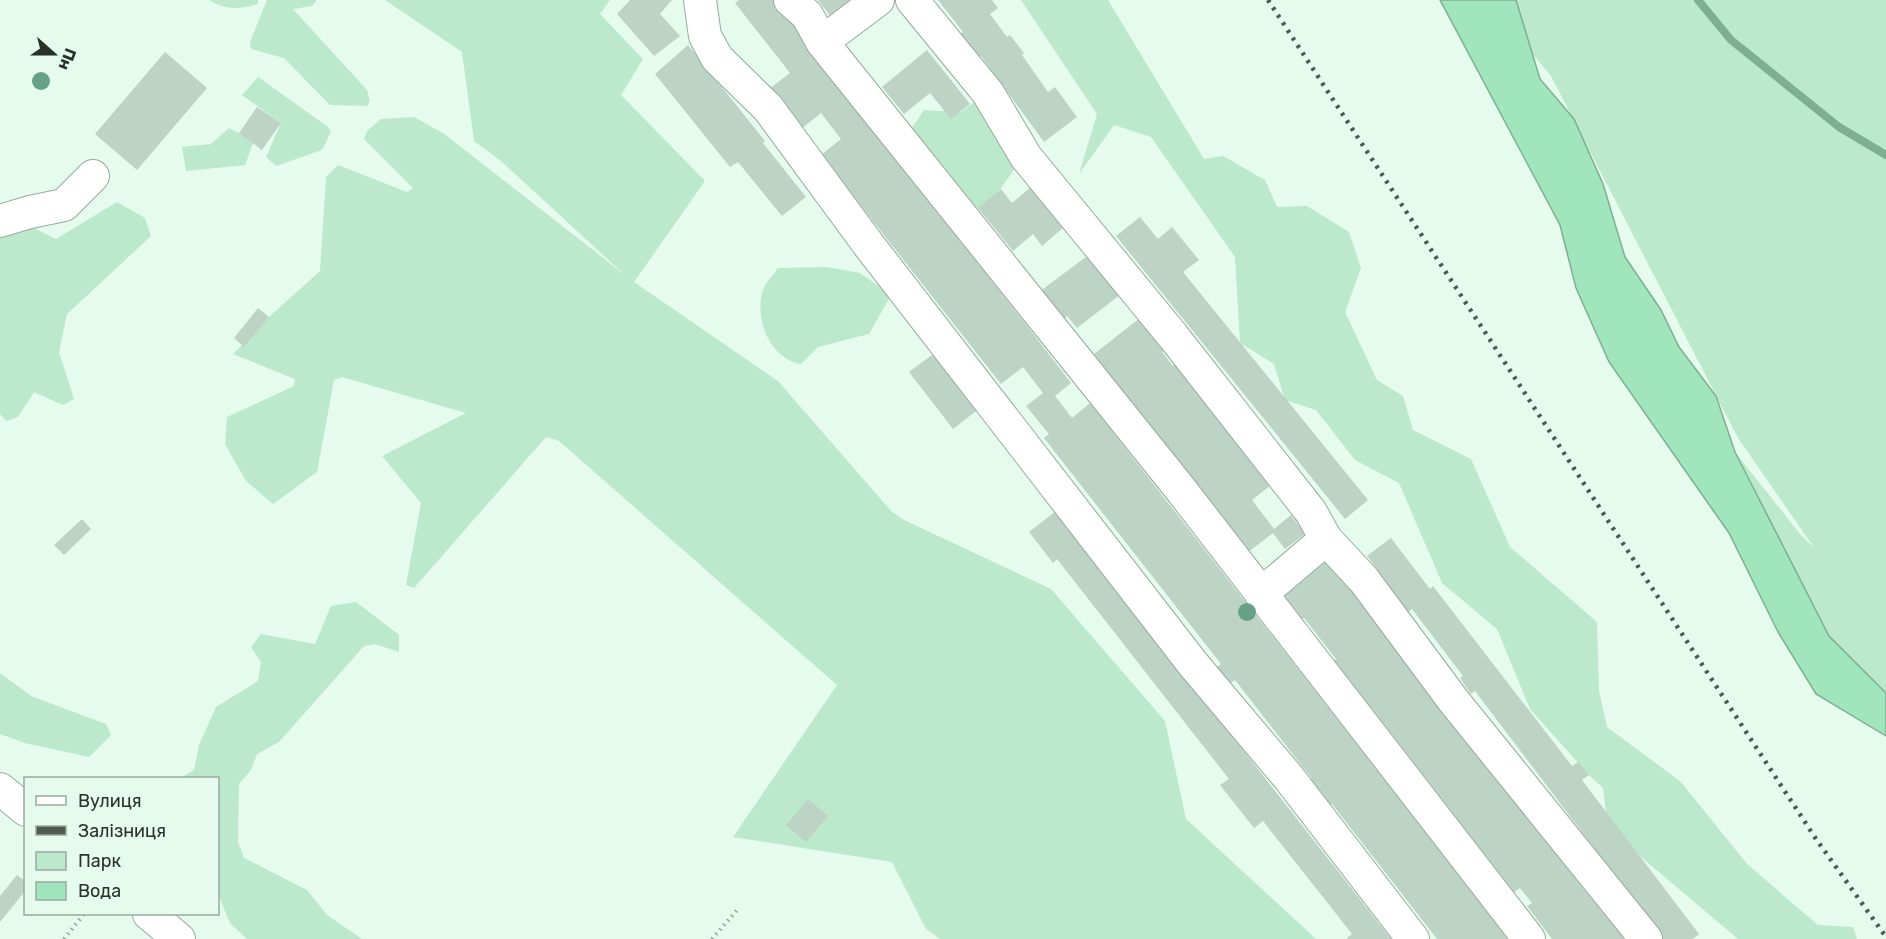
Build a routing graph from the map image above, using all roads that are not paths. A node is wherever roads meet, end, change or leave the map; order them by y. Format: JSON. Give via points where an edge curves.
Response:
{"nodes":[{"id":1,"x":700,"y":0,"type":"edge"},
{"id":2,"x":790,"y":0,"type":"edge"},
{"id":3,"x":878,"y":0,"type":"edge"},
{"id":4,"x":912,"y":0,"type":"edge"},
{"id":5,"x":822,"y":42,"type":"junction"},
{"id":6,"x":93,"y":176,"type":"dead end"},
{"id":7,"x":0,"y":221,"type":"edge"},
{"id":8,"x":1326,"y":539,"type":"junction"},
{"id":9,"x":1261,"y":594,"type":"junction"},
{"id":10,"x":0,"y":789,"type":"edge"},
{"id":11,"x":24,"y":808,"type":"edge"},
{"id":12,"x":150,"y":915,"type":"edge"},
{"id":13,"x":179,"y":939,"type":"edge"},
{"id":14,"x":1413,"y":939,"type":"edge"},
{"id":15,"x":1529,"y":939,"type":"edge"},
{"id":16,"x":1646,"y":939,"type":"edge"}],
"edges":[{"from":1,"to":14,"type":"lane","via":[[705,36],[717,58],[768,108],[868,244],[1193,664],[1289,778]]},
{"from":2,"to":5,"type":"lane","via":[[807,15]]},
{"from":3,"to":5,"type":"lane"},
{"from":4,"to":8,"type":"lane","via":[[988,93],[1026,157],[1181,345],[1311,512]]},
{"from":5,"to":9,"type":"lane"},
{"from":6,"to":7,"type":"lane","via":[[64,205]]},
{"from":8,"to":9,"type":"lane"},
{"from":8,"to":16,"type":"lane","via":[[1364,580],[1453,700]]},
{"from":9,"to":15,"type":"lane"},
{"from":10,"to":11,"type":"lane"},
{"from":12,"to":13,"type":"lane"}]}
